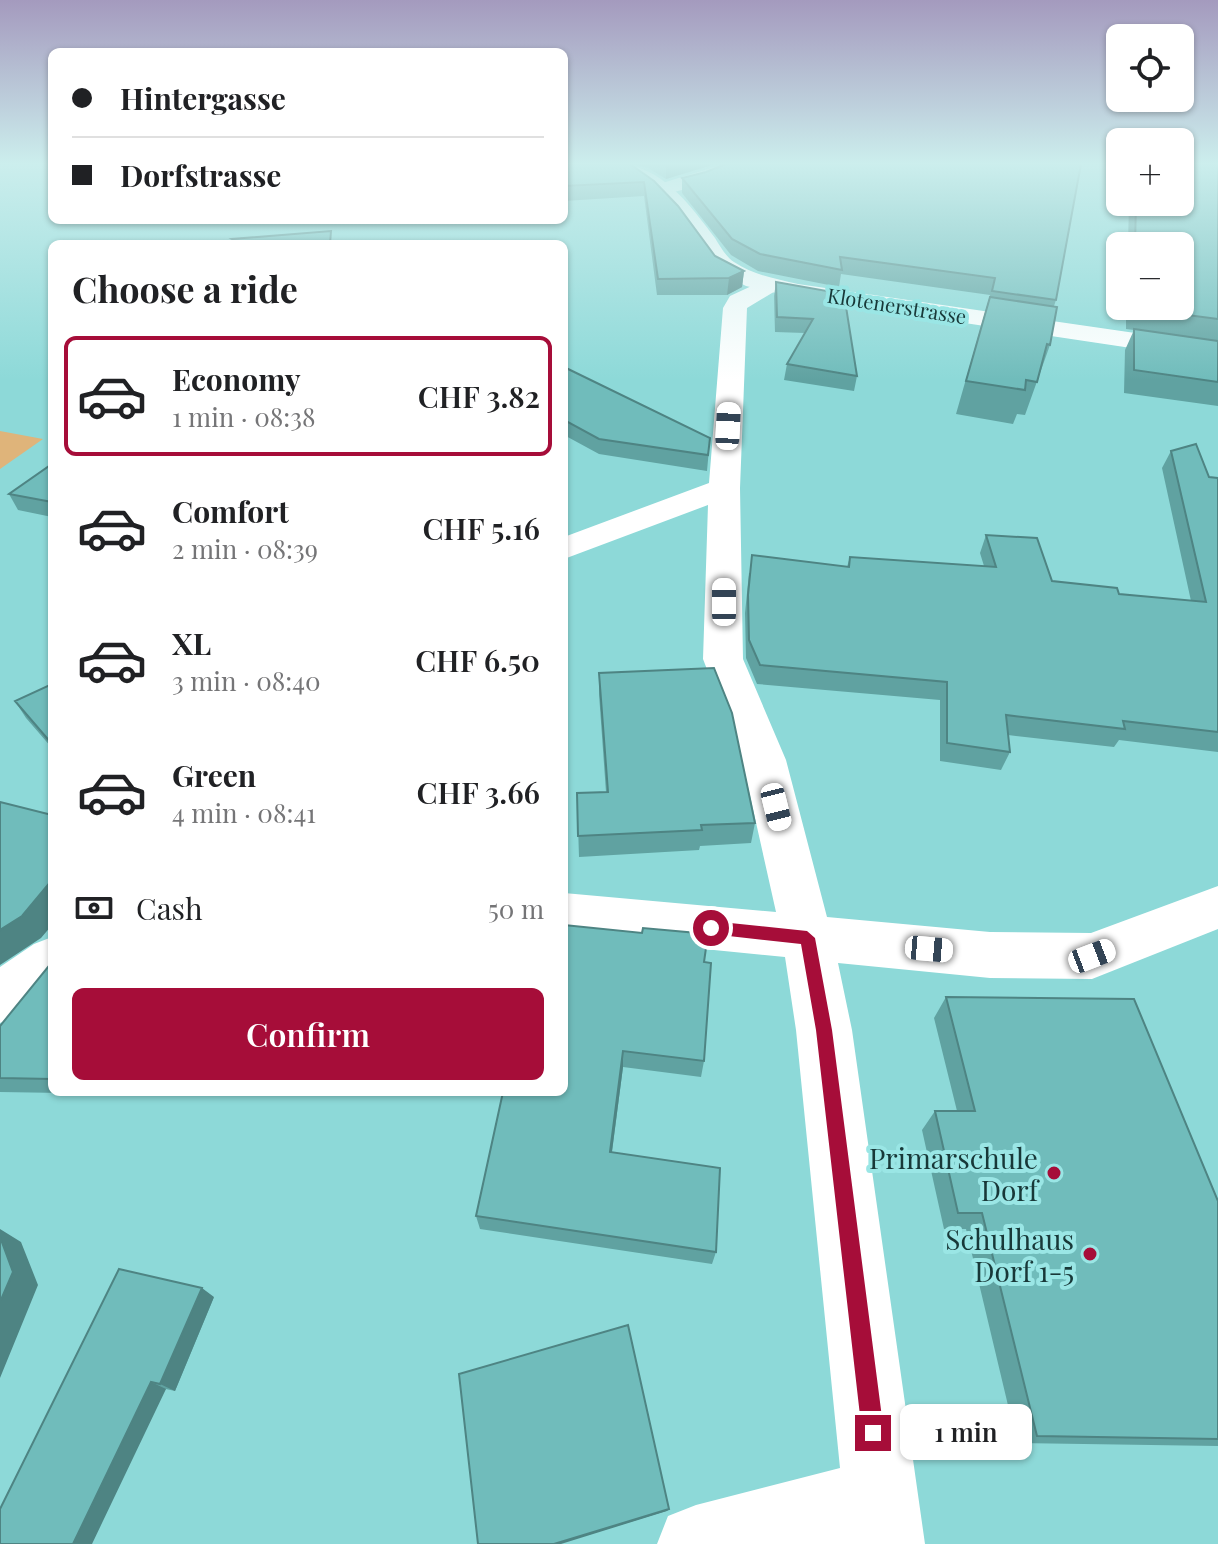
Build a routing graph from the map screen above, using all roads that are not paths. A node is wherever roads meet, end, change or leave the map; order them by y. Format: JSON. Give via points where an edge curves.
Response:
{"nodes":[{"id":1,"x":702,"y":236,"type":"edge"},
{"id":2,"x":769,"y":285,"type":"junction"},
{"id":3,"x":1218,"y":353,"type":"edge"},
{"id":4,"x":724,"y":488,"type":"junction"},
{"id":5,"x":568,"y":547,"type":"edge"},
{"id":6,"x":1218,"y":907,"type":"edge"},
{"id":7,"x":568,"y":914,"type":"edge"},
{"id":8,"x":807,"y":938,"type":"junction"},
{"id":9,"x":48,"y":963,"type":"edge"},
{"id":10,"x":0,"y":998,"type":"edge"},
{"id":11,"x":884,"y":1520,"type":"edge"},
{"id":12,"x":696,"y":1544,"type":"edge"}],
"edges":[{"from":1,"to":2,"type":"street","name":"Klotenerstrasse","via":[[724,266]]},
{"from":2,"to":3,"type":"street","name":"Klotenerstrasse"},
{"from":2,"to":4,"type":"street","via":[[742,298],[735,308]]},
{"from":4,"to":5,"type":"street"},
{"from":4,"to":8,"type":"street","via":[[725,669],[764,760]]},
{"from":6,"to":8,"type":"street","via":[[1092,956],[990,955]]},
{"from":7,"to":8,"type":"street"},
{"from":8,"to":11,"type":"street","via":[[824,1030]]},
{"from":9,"to":10,"type":"street"},
{"from":11,"to":12,"type":"street"}]}
